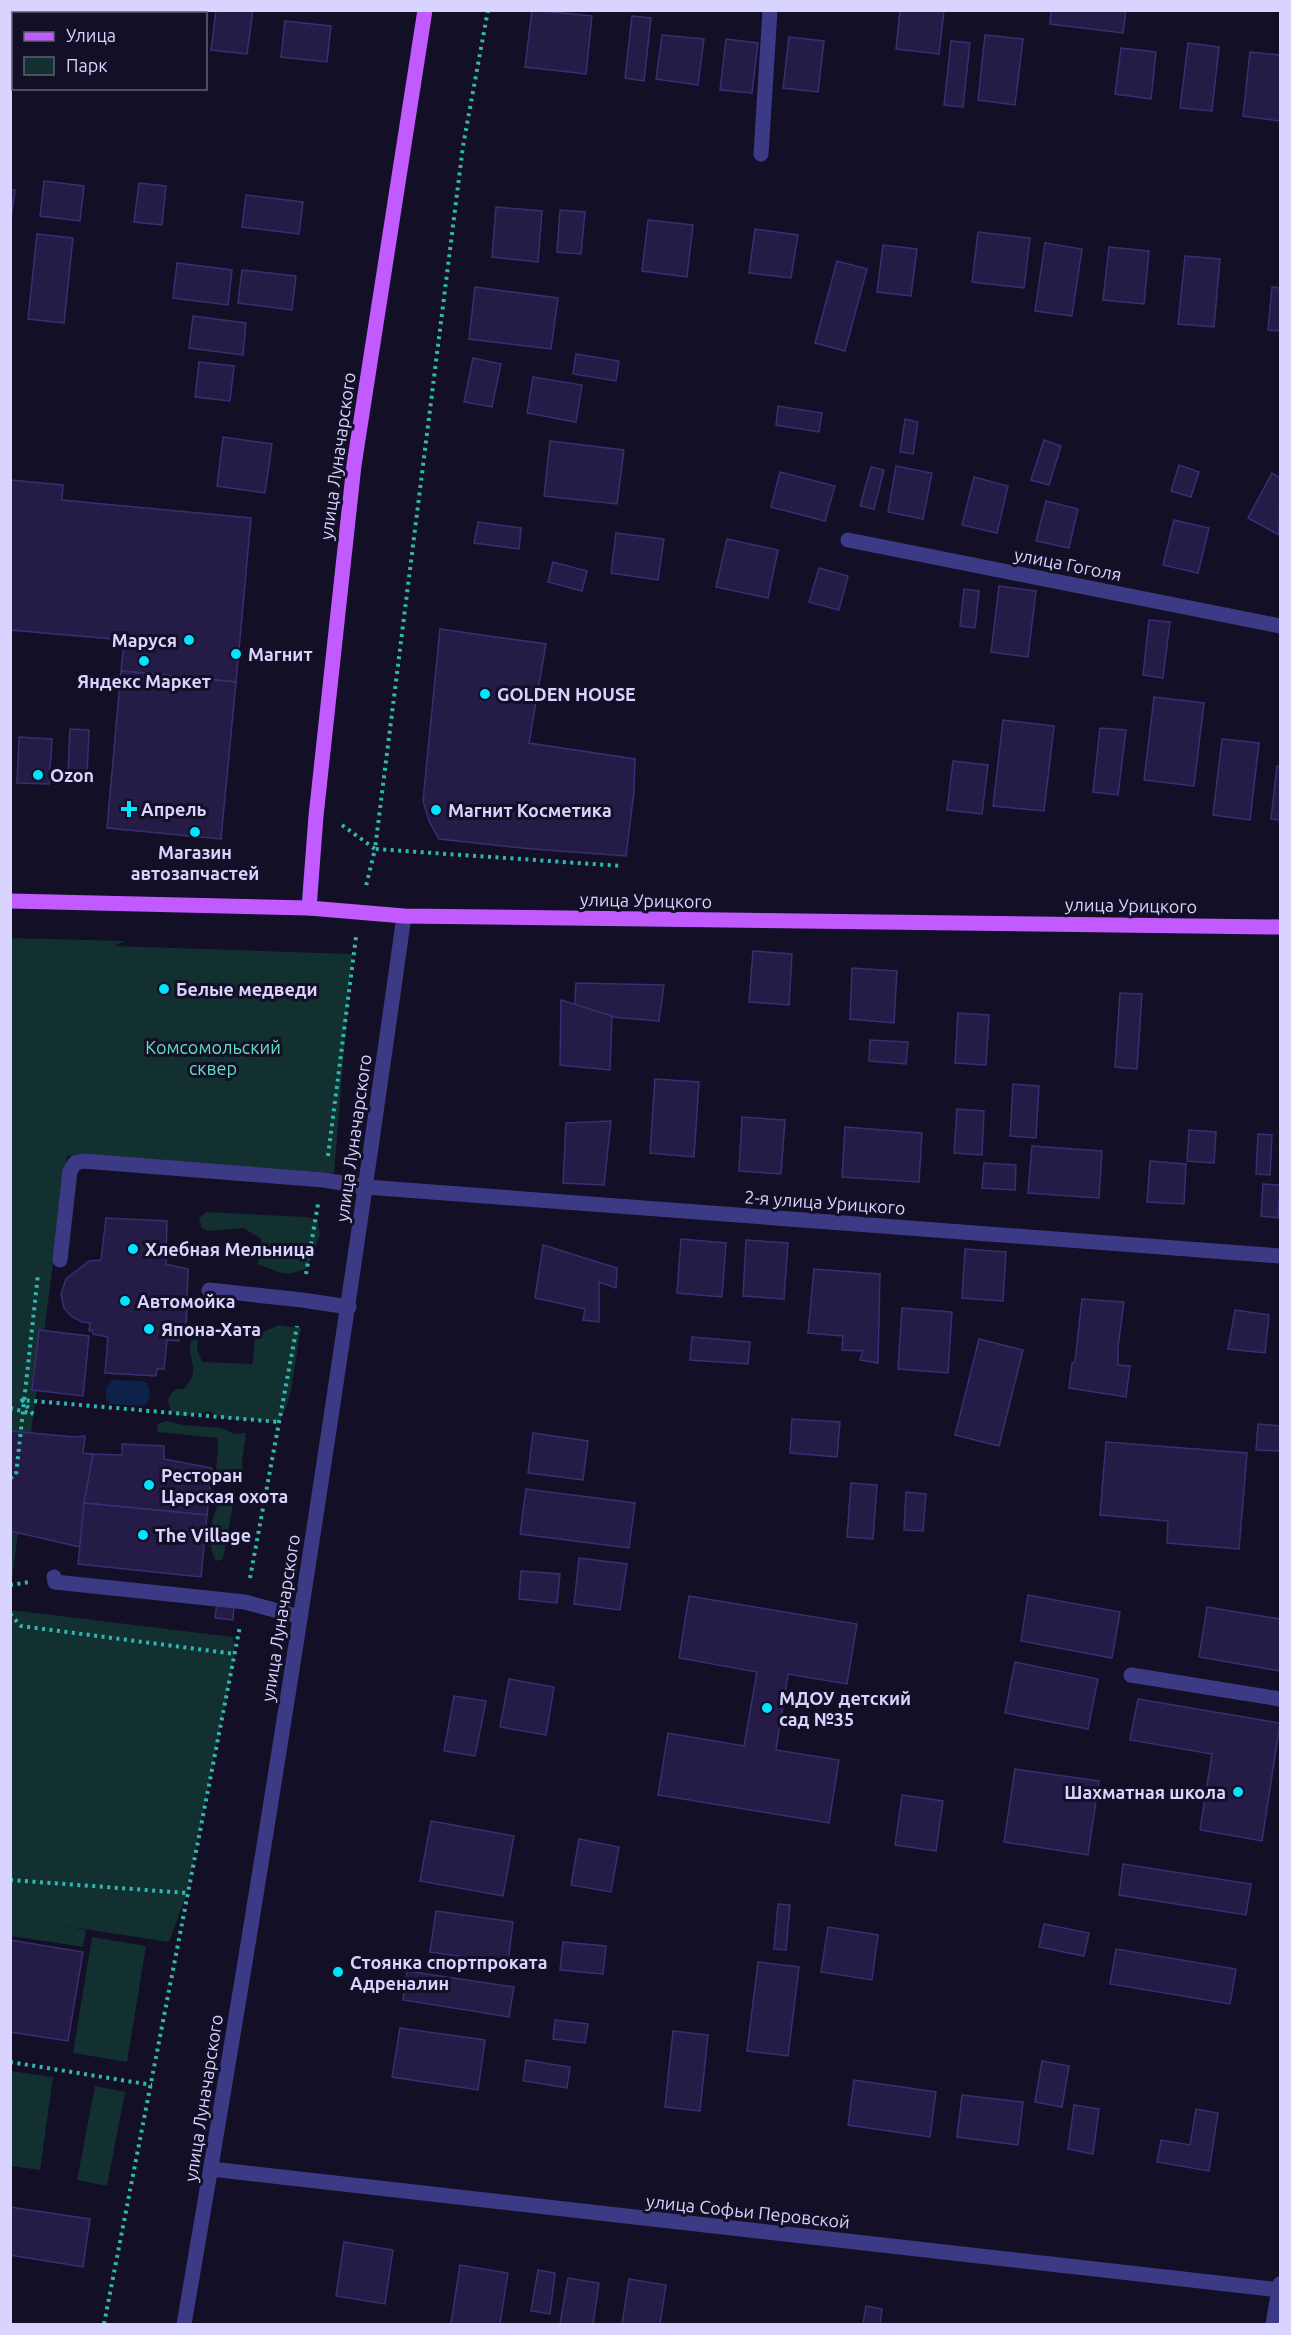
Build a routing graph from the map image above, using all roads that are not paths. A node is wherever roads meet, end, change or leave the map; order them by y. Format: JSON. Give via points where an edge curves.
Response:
{"nodes":[{"id":1,"x":425,"y":10,"type":"edge"},
{"id":2,"x":770,"y":10,"type":"edge"},
{"id":3,"x":761,"y":154,"type":"dead end"},
{"id":4,"x":848,"y":540,"type":"dead end"},
{"id":5,"x":1281,"y":626,"type":"edge"},
{"id":6,"x":10,"y":901,"type":"edge"},
{"id":7,"x":309,"y":908,"type":"junction"},
{"id":8,"x":404,"y":916,"type":"junction"},
{"id":9,"x":1281,"y":927,"type":"edge"},
{"id":10,"x":366,"y":1187,"type":"junction"},
{"id":11,"x":1281,"y":1256,"type":"edge"},
{"id":12,"x":60,"y":1260,"type":"dead end"},
{"id":13,"x":208,"y":1290,"type":"dead end"},
{"id":14,"x":349,"y":1308,"type":"junction"},
{"id":15,"x":54,"y":1577,"type":"dead end"},
{"id":16,"x":300,"y":1617,"type":"junction"},
{"id":17,"x":1131,"y":1675,"type":"dead end"},
{"id":18,"x":1281,"y":1699,"type":"edge"},
{"id":19,"x":211,"y":2169,"type":"junction"},
{"id":20,"x":1280,"y":2288,"type":"edge"},
{"id":21,"x":184,"y":2325,"type":"edge"},
{"id":22,"x":1273,"y":2325,"type":"edge"}],
"edges":[{"from":1,"to":7,"type":"main road","name":"улица Луначарского","via":[[354,465]]},
{"from":2,"to":3,"type":"street"},
{"from":4,"to":5,"type":"street","name":"улица Гоголя"},
{"from":6,"to":7,"type":"main road","name":"улица Урицкого"},
{"from":7,"to":8,"type":"main road","name":"улица Урицкого"},
{"from":8,"to":9,"type":"main road","name":"улица Урицкого"},
{"from":8,"to":10,"type":"street","name":"улица Луначарского"},
{"from":10,"to":11,"type":"street","name":"2-я улица Урицкого"},
{"from":10,"to":12,"type":"street","name":"2-я улица Урицкого","via":[[324,1180],[75,1163],[70,1171]]},
{"from":10,"to":14,"type":"street","name":"улица Луначарского"},
{"from":13,"to":14,"type":"street"},
{"from":14,"to":16,"type":"street","name":"улица Луначарского"},
{"from":15,"to":16,"type":"street","via":[[55,1582],[245,1602]]},
{"from":16,"to":19,"type":"street","name":"улица Луначарского"},
{"from":17,"to":18,"type":"street"},
{"from":19,"to":20,"type":"street","name":"улица Софьи Перовской"},
{"from":19,"to":21,"type":"street","name":"улица Луначарского"},
{"from":20,"to":22,"type":"street"}]}
